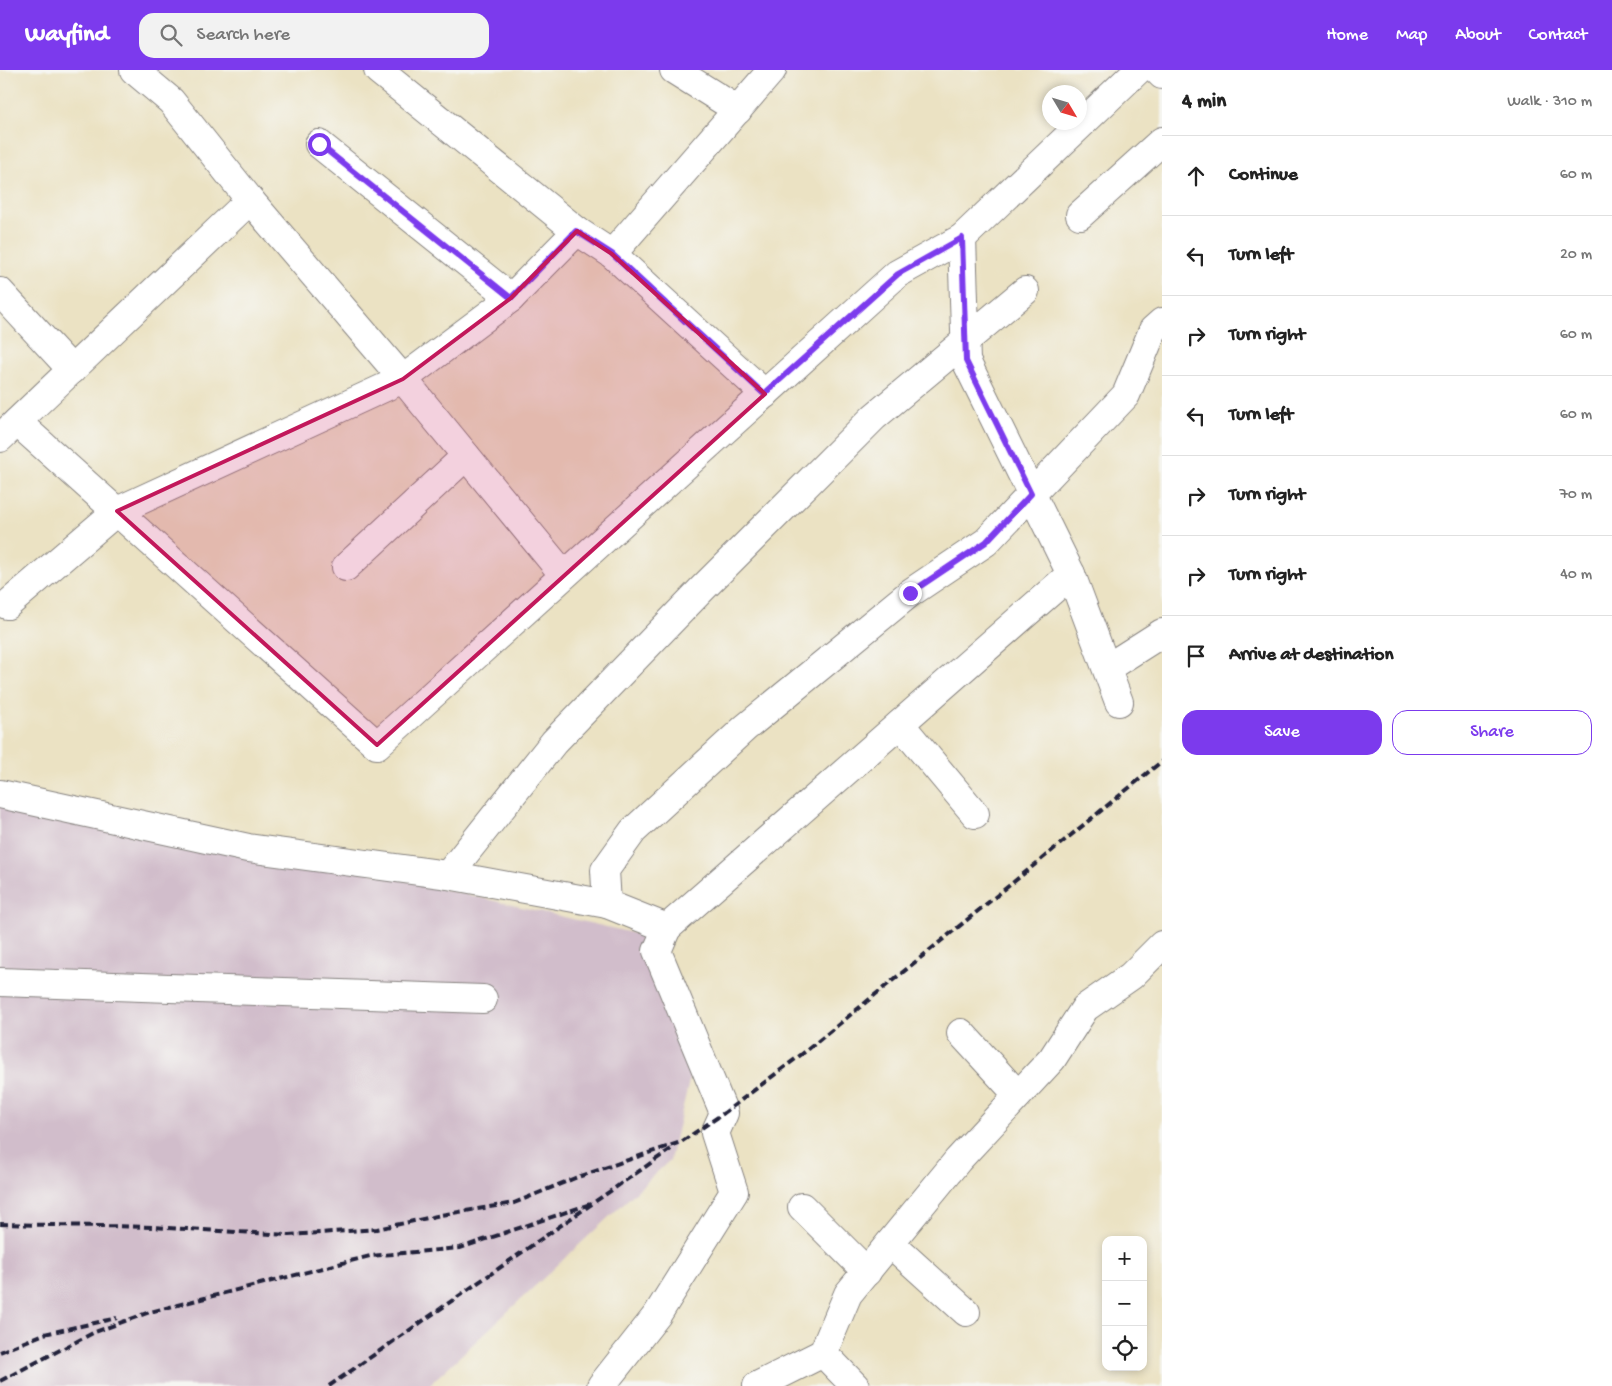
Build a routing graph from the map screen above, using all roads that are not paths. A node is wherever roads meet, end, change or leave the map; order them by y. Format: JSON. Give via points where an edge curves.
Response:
{"nodes":[{"id":1,"x":378,"y":70,"type":"edge"},
{"id":2,"x":674,"y":70,"type":"edge"},
{"id":3,"x":772,"y":70,"type":"edge"},
{"id":4,"x":1138,"y":70,"type":"edge"},
{"id":5,"x":1157,"y":70,"type":"edge"},
{"id":6,"x":143,"y":73,"type":"edge"},
{"id":7,"x":1162,"y":75,"type":"edge"},
{"id":8,"x":738,"y":110,"type":"junction"},
{"id":9,"x":1162,"y":142,"type":"edge"},
{"id":10,"x":319,"y":144,"type":"dead end"},
{"id":11,"x":250,"y":200,"type":"junction"},
{"id":12,"x":1080,"y":215,"type":"dead end"},
{"id":13,"x":576,"y":231,"type":"junction"},
{"id":14,"x":962,"y":238,"type":"junction"},
{"id":15,"x":612,"y":254,"type":"junction"},
{"id":16,"x":0,"y":292,"type":"edge"},
{"id":17,"x":1025,"y":292,"type":"dead end"},
{"id":18,"x":511,"y":298,"type":"junction"},
{"id":19,"x":1162,"y":322,"type":"edge"},
{"id":20,"x":965,"y":341,"type":"junction"},
{"id":21,"x":72,"y":370,"type":"junction"},
{"id":22,"x":404,"y":379,"type":"junction"},
{"id":23,"x":764,"y":394,"type":"junction"},
{"id":24,"x":8,"y":430,"type":"edge"},
{"id":25,"x":466,"y":456,"type":"junction"},
{"id":26,"x":1031,"y":494,"type":"junction"},
{"id":27,"x":117,"y":512,"type":"junction"},
{"id":28,"x":346,"y":567,"type":"dead end"},
{"id":29,"x":1071,"y":574,"type":"junction"},
{"id":30,"x":564,"y":575,"type":"junction"},
{"id":31,"x":7,"y":605,"type":"dead end"},
{"id":32,"x":1162,"y":633,"type":"edge"},
{"id":33,"x":1107,"y":668,"type":"junction"},
{"id":34,"x":1119,"y":702,"type":"dead end"},
{"id":35,"x":900,"y":724,"type":"junction"},
{"id":36,"x":0,"y":794,"type":"edge"},
{"id":37,"x":975,"y":814,"type":"dead end"},
{"id":38,"x":448,"y":875,"type":"junction"},
{"id":39,"x":607,"y":904,"type":"junction"},
{"id":40,"x":668,"y":928,"type":"junction"},
{"id":41,"x":1162,"y":946,"type":"edge"},
{"id":42,"x":0,"y":982,"type":"edge"},
{"id":43,"x":484,"y":999,"type":"dead end"},
{"id":44,"x":961,"y":1033,"type":"dead end"},
{"id":45,"x":1018,"y":1095,"type":"junction"},
{"id":46,"x":802,"y":1207,"type":"dead end"},
{"id":47,"x":890,"y":1243,"type":"junction"},
{"id":48,"x":867,"y":1272,"type":"junction"},
{"id":49,"x":966,"y":1312,"type":"dead end"},
{"id":50,"x":823,"y":1354,"type":"junction"},
{"id":51,"x":601,"y":1386,"type":"edge"},
{"id":52,"x":757,"y":1386,"type":"edge"},
{"id":53,"x":855,"y":1386,"type":"edge"}],
"edges":[{"from":1,"to":13,"type":"street"},
{"from":2,"to":8,"type":"street"},
{"from":3,"to":8,"type":"street"},
{"from":4,"to":14,"type":"street"},
{"from":5,"to":7,"type":"street"},
{"from":6,"to":11,"type":"street","via":[[171,101]]},
{"from":8,"to":15,"type":"street"},
{"from":9,"to":12,"type":"street"},
{"from":10,"to":18,"type":"street"},
{"from":11,"to":21,"type":"street"},
{"from":11,"to":22,"type":"street"},
{"from":13,"to":15,"type":"street"},
{"from":13,"to":18,"type":"street"},
{"from":14,"to":20,"type":"street"},
{"from":14,"to":23,"type":"street","via":[[898,274]]},
{"from":15,"to":23,"type":"street"},
{"from":16,"to":21,"type":"street"},
{"from":17,"to":20,"type":"street"},
{"from":18,"to":22,"type":"street"},
{"from":19,"to":26,"type":"street","via":[[1153,330],[1126,395]]},
{"from":20,"to":26,"type":"street","via":[[966,361]]},
{"from":20,"to":38,"type":"street","via":[[874,417],[554,742]]},
{"from":21,"to":24,"type":"street"},
{"from":22,"to":25,"type":"street"},
{"from":22,"to":27,"type":"street"},
{"from":23,"to":30,"type":"street"},
{"from":24,"to":27,"type":"street"},
{"from":25,"to":28,"type":"street"},
{"from":25,"to":30,"type":"street"},
{"from":26,"to":29,"type":"street"},
{"from":26,"to":39,"type":"street","via":[[986,542],[910,593],[745,728],[632,831],[605,870]]},
{"from":27,"to":30,"type":"street","via":[[377,745]]},
{"from":27,"to":31,"type":"street"},
{"from":29,"to":33,"type":"street"},
{"from":29,"to":35,"type":"street"},
{"from":32,"to":33,"type":"street"},
{"from":33,"to":34,"type":"street"},
{"from":35,"to":37,"type":"street"},
{"from":35,"to":40,"type":"street"},
{"from":36,"to":38,"type":"street","via":[[248,848]]},
{"from":38,"to":39,"type":"street"},
{"from":39,"to":40,"type":"street"},
{"from":40,"to":51,"type":"street","via":[[657,951],[724,1113],[715,1133],[734,1192],[656,1315]]},
{"from":41,"to":45,"type":"street","via":[[1131,976],[1085,1008],[1052,1059]]},
{"from":42,"to":43,"type":"street"},
{"from":44,"to":45,"type":"street"},
{"from":45,"to":47,"type":"street","via":[[958,1160]]},
{"from":46,"to":48,"type":"street"},
{"from":47,"to":48,"type":"street"},
{"from":47,"to":49,"type":"street"},
{"from":48,"to":50,"type":"street","via":[[848,1294]]},
{"from":50,"to":52,"type":"street"},
{"from":50,"to":53,"type":"street"}]}
